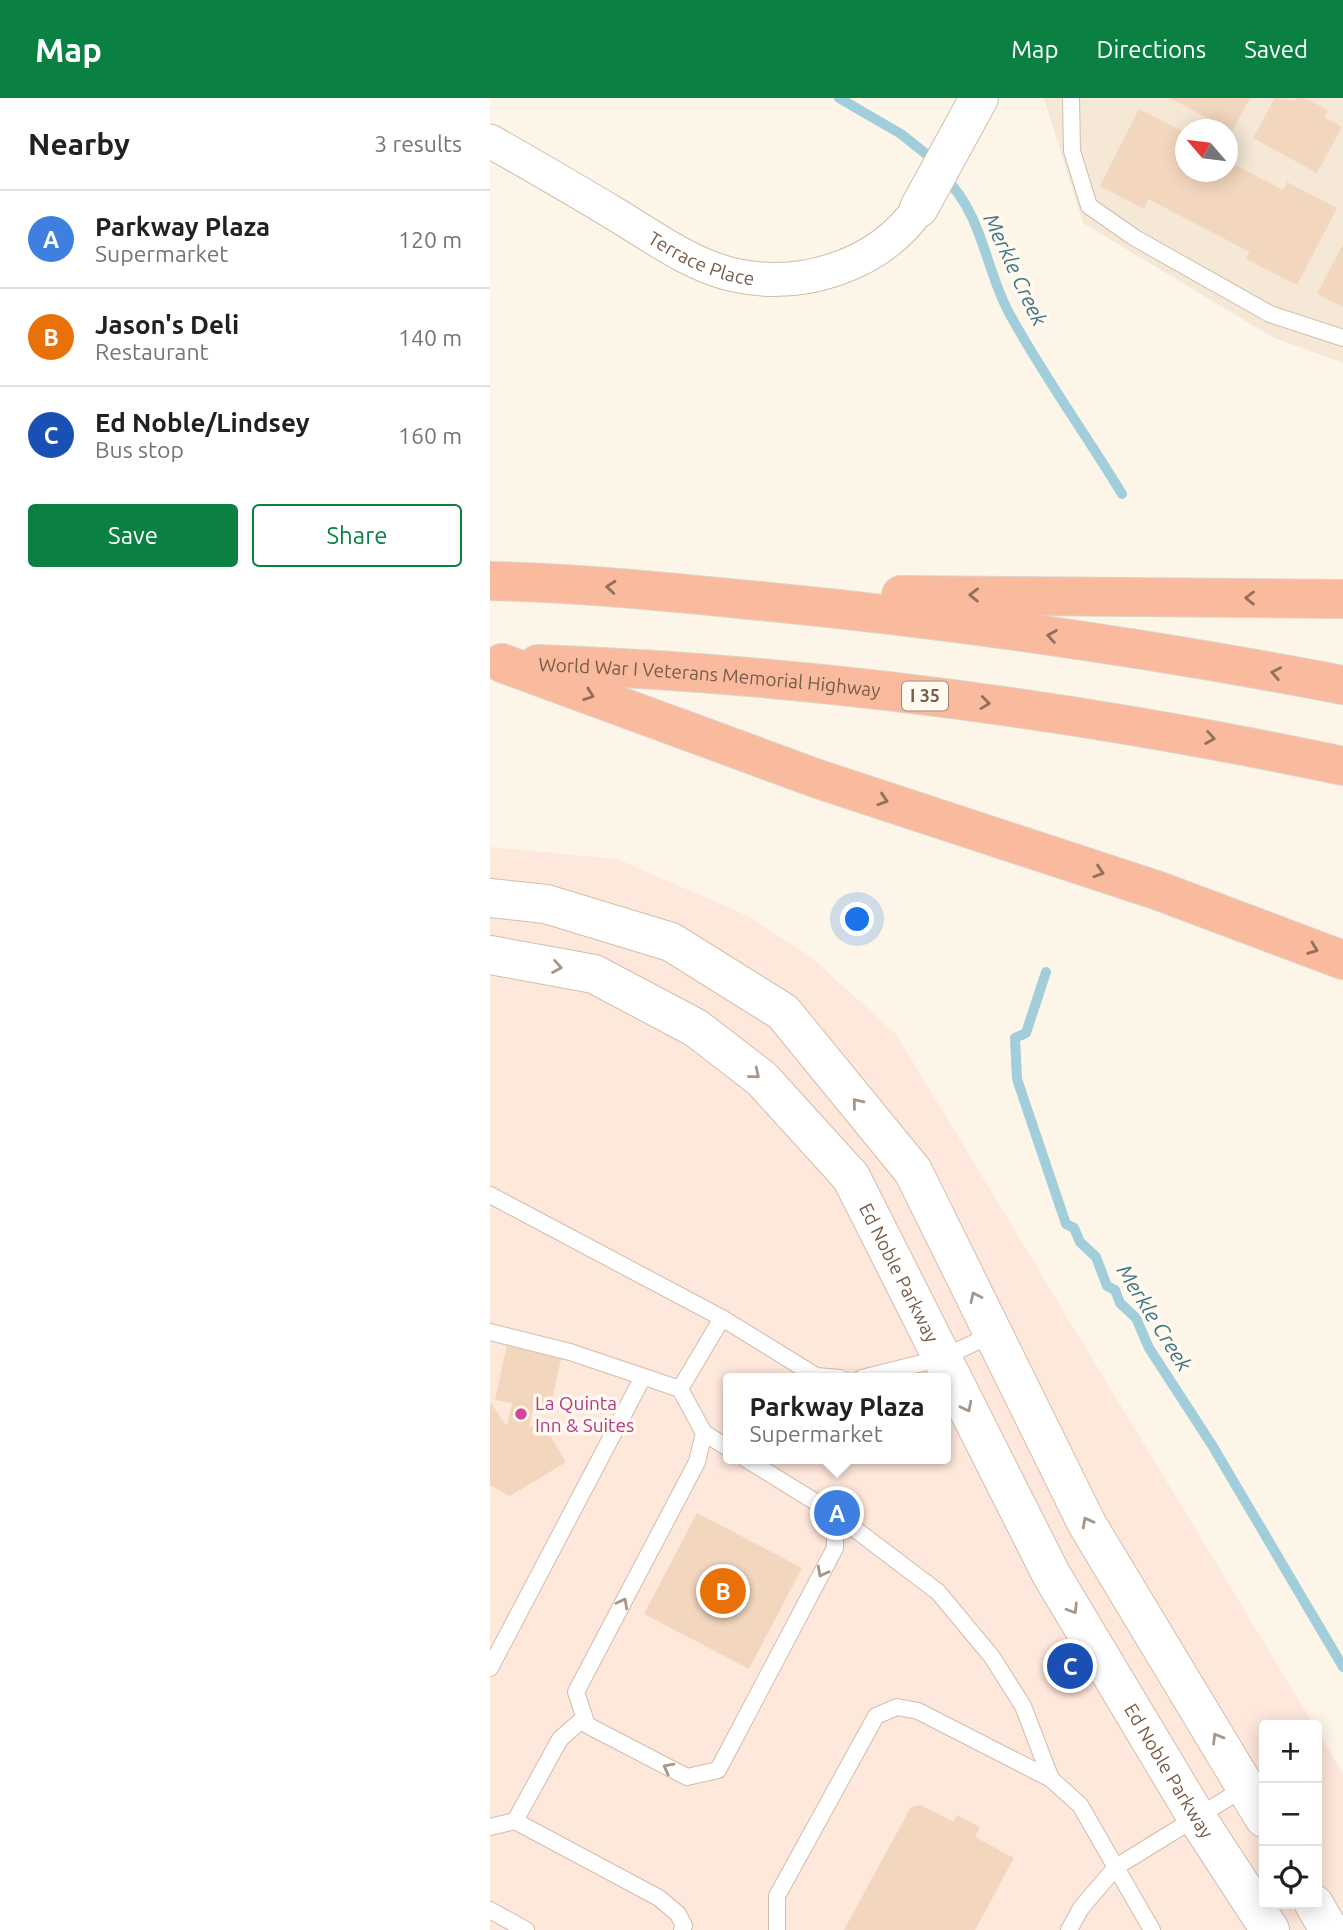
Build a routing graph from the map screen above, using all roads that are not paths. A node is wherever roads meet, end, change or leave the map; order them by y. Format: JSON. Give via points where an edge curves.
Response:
{"nodes":[{"id":1,"x":1071,"y":98,"type":"edge"},
{"id":2,"x":976,"y":104,"type":"edge"},
{"id":3,"x":490,"y":141,"type":"edge"},
{"id":4,"x":919,"y":208,"type":"joint"},
{"id":5,"x":1343,"y":338,"type":"edge"},
{"id":6,"x":490,"y":581,"type":"edge"},
{"id":7,"x":679,"y":593,"type":"junction"},
{"id":8,"x":1343,"y":599,"type":"edge"},
{"id":9,"x":496,"y":663,"type":"edge"},
{"id":10,"x":1343,"y":685,"type":"edge"},
{"id":11,"x":1343,"y":766,"type":"edge"},
{"id":12,"x":490,"y":898,"type":"edge"},
{"id":13,"x":490,"y":955,"type":"edge"},
{"id":14,"x":1343,"y":960,"type":"edge"},
{"id":15,"x":490,"y":1195,"type":"edge"},
{"id":16,"x":722,"y":1318,"type":"junction"},
{"id":17,"x":490,"y":1332,"type":"edge"},
{"id":18,"x":993,"y":1334,"type":"junction"},
{"id":19,"x":942,"y":1358,"type":"junction"},
{"id":20,"x":811,"y":1373,"type":"edge"},
{"id":21,"x":882,"y":1373,"type":"edge"},
{"id":22,"x":950,"y":1373,"type":"edge"},
{"id":23,"x":951,"y":1376,"type":"edge"},
{"id":24,"x":643,"y":1377,"type":"junction"},
{"id":25,"x":680,"y":1389,"type":"junction"},
{"id":26,"x":705,"y":1433,"type":"junction"},
{"id":27,"x":723,"y":1444,"type":"edge"},
{"id":28,"x":754,"y":1464,"type":"edge"},
{"id":29,"x":835,"y":1514,"type":"junction"},
{"id":30,"x":490,"y":1668,"type":"edge"},
{"id":31,"x":584,"y":1718,"type":"junction"},
{"id":32,"x":1051,"y":1779,"type":"junction"},
{"id":33,"x":1255,"y":1803,"type":"edge"},
{"id":34,"x":1197,"y":1818,"type":"junction"},
{"id":35,"x":515,"y":1821,"type":"junction"},
{"id":36,"x":490,"y":1827,"type":"edge"},
{"id":37,"x":1116,"y":1867,"type":"junction"},
{"id":38,"x":1317,"y":1909,"type":"edge"},
{"id":39,"x":490,"y":1910,"type":"edge"},
{"id":40,"x":526,"y":1930,"type":"edge"},
{"id":41,"x":682,"y":1930,"type":"edge"},
{"id":42,"x":777,"y":1930,"type":"edge"},
{"id":43,"x":1069,"y":1930,"type":"edge"},
{"id":44,"x":1152,"y":1930,"type":"edge"},
{"id":45,"x":1270,"y":1930,"type":"edge"},
{"id":46,"x":1329,"y":1930,"type":"edge"}],
"edges":[{"from":1,"to":5,"type":"lane","via":[[1072,151],[1089,206],[1270,314]]},
{"from":2,"to":4,"type":"main road"},
{"from":3,"to":4,"type":"street","name":"Terrace Place","via":[[678,252],[732,274],[758,279],[815,275],[863,259],[894,238]]},
{"from":7,"to":6,"type":"highway","one_way":true},
{"from":8,"to":7,"type":"highway","one_way":true},
{"from":10,"to":7,"type":"highway","one_way":true,"via":[[1030,632]]},
{"from":9,"to":11,"type":"highway","name":"World War I Veterans Memorial Highway","number":"I 35","one_way":true,"via":[[678,670],[1014,706],[1212,738]]},
{"from":9,"to":14,"type":"highway","one_way":true,"via":[[818,779],[1159,891]]},
{"from":18,"to":12,"type":"main road","one_way":true,"via":[[913,1171],[783,1012],[671,942],[546,904]]},
{"from":13,"to":19,"type":"main road","name":"Ed Noble Parkway","one_way":true,"via":[[594,974],[696,1028],[762,1079],[851,1177]]},
{"from":15,"to":16,"type":"lane"},
{"from":16,"to":20,"type":"lane"},
{"from":16,"to":25,"type":"lane"},
{"from":17,"to":24,"type":"lane"},
{"from":18,"to":19,"type":"lane"},
{"from":33,"to":18,"type":"main road","one_way":true,"via":[[1087,1524]]},
{"from":19,"to":21,"type":"lane"},
{"from":19,"to":22,"type":"main road","name":"Ed Noble Parkway","one_way":true},
{"from":23,"to":34,"type":"main road","name":"Ed Noble Parkway","one_way":true,"via":[[1051,1574]]},
{"from":24,"to":25,"type":"lane"},
{"from":24,"to":30,"type":"lane"},
{"from":25,"to":26,"type":"lane"},
{"from":26,"to":27,"type":"lane"},
{"from":31,"to":26,"type":"lane","one_way":true,"via":[[576,1692],[697,1462]]},
{"from":28,"to":29,"type":"lane"},
{"from":29,"to":31,"type":"lane","one_way":true,"via":[[835,1548],[718,1770],[687,1777],[587,1725]]},
{"from":29,"to":32,"type":"lane","via":[[938,1592],[992,1657],[1023,1706]]},
{"from":31,"to":35,"type":"lane","via":[[560,1740]]},
{"from":32,"to":37,"type":"lane","via":[[1080,1805]]},
{"from":32,"to":42,"type":"lane","via":[[918,1711],[897,1707],[876,1716],[776,1896]]},
{"from":33,"to":34,"type":"lane"},
{"from":34,"to":37,"type":"lane"},
{"from":34,"to":45,"type":"main road","name":"Ed Noble Parkway"},
{"from":35,"to":36,"type":"lane"},
{"from":35,"to":41,"type":"lane","via":[[659,1898],[678,1914]]},
{"from":37,"to":43,"type":"lane","via":[[1081,1908]]},
{"from":37,"to":44,"type":"lane"},
{"from":38,"to":46,"type":"main road"},
{"from":39,"to":40,"type":"lane"}]}
